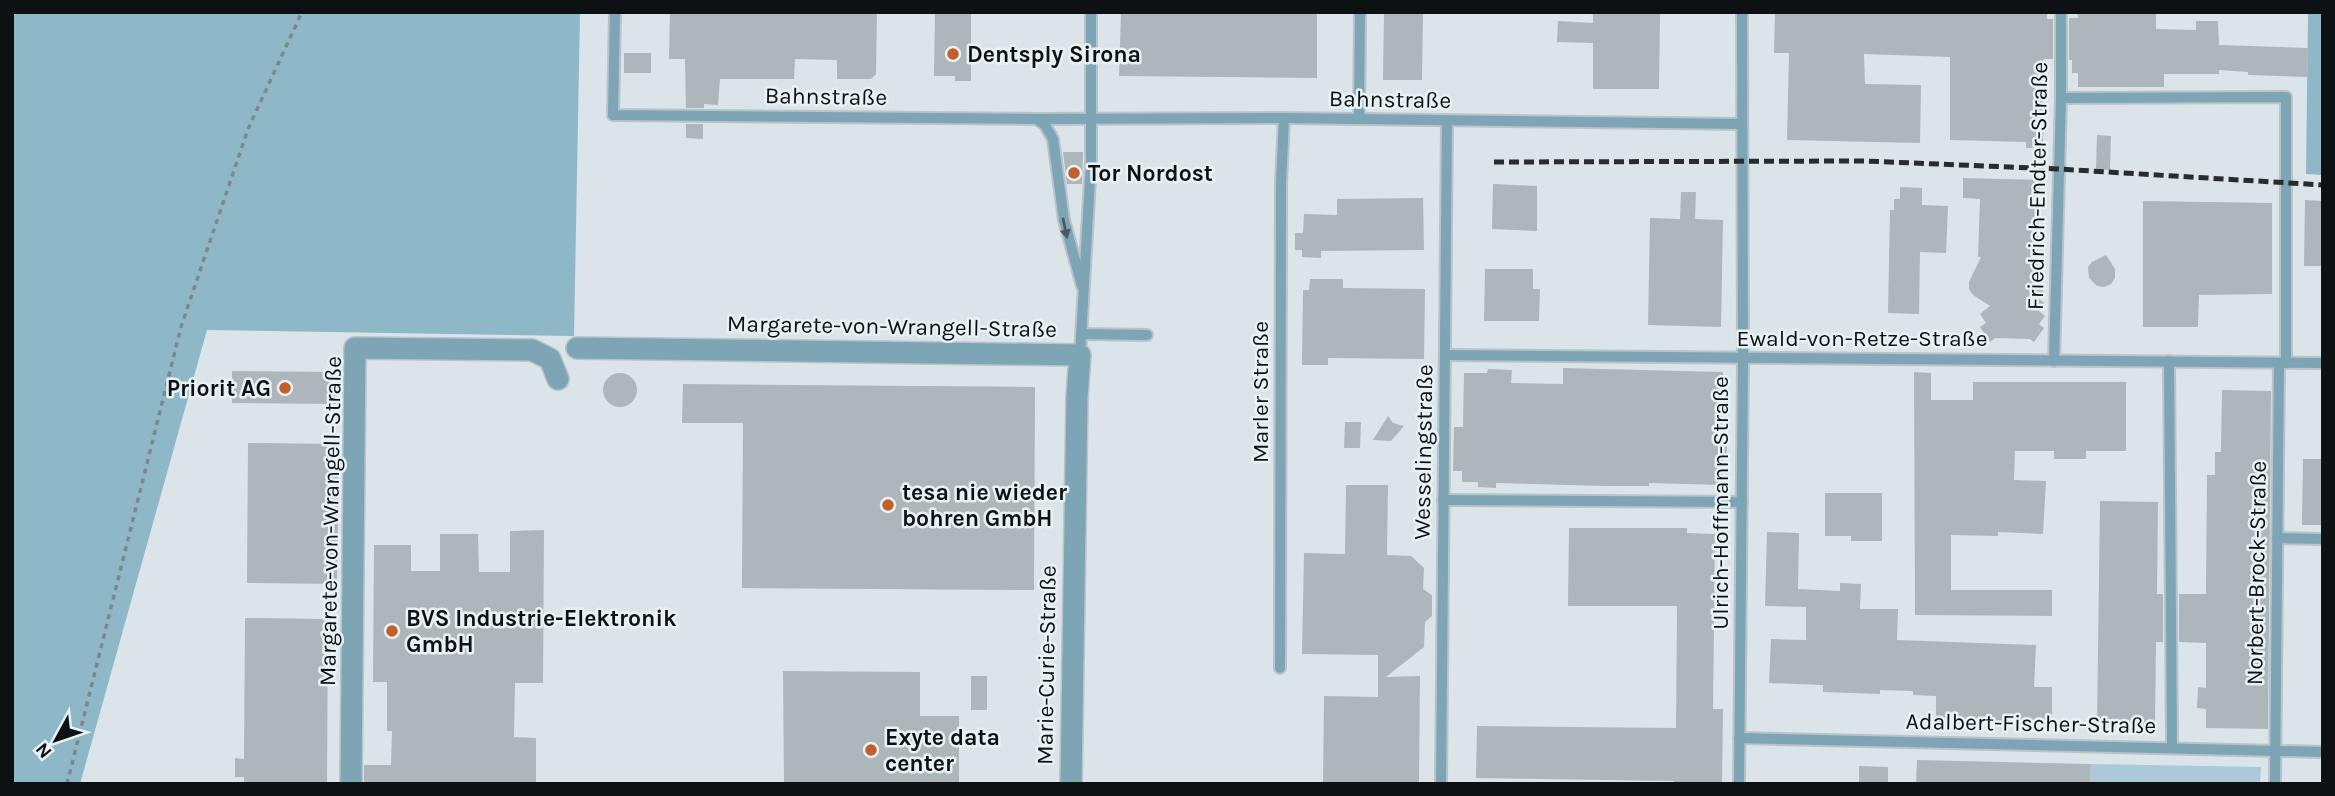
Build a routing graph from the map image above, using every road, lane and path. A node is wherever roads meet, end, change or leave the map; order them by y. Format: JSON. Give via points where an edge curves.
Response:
{"nodes":[{"id":1,"x":302,"y":12,"type":"edge"},
{"id":2,"x":615,"y":12,"type":"edge"},
{"id":3,"x":1091,"y":12,"type":"edge"},
{"id":4,"x":1360,"y":12,"type":"edge"},
{"id":5,"x":1742,"y":12,"type":"edge"},
{"id":6,"x":2061,"y":12,"type":"edge"},
{"id":7,"x":2061,"y":98,"type":"junction"},
{"id":8,"x":1284,"y":118,"type":"junction"},
{"id":9,"x":1037,"y":119,"type":"junction"},
{"id":10,"x":1091,"y":119,"type":"junction"},
{"id":11,"x":1359,"y":119,"type":"junction"},
{"id":12,"x":1447,"y":121,"type":"junction"},
{"id":13,"x":1742,"y":124,"type":"junction"},
{"id":14,"x":1084,"y":295,"type":"junction"},
{"id":15,"x":1082,"y":334,"type":"junction"},
{"id":16,"x":1147,"y":335,"type":"dead end"},
{"id":17,"x":577,"y":348,"type":"dead end"},
{"id":18,"x":1080,"y":355,"type":"junction"},
{"id":19,"x":1445,"y":355,"type":"junction"},
{"id":20,"x":1742,"y":359,"type":"junction"},
{"id":21,"x":2054,"y":361,"type":"junction"},
{"id":22,"x":2169,"y":361,"type":"junction"},
{"id":23,"x":2283,"y":363,"type":"junction"},
{"id":24,"x":2323,"y":363,"type":"edge"},
{"id":25,"x":558,"y":379,"type":"dead end"},
{"id":26,"x":1252,"y":380,"type":"dead end"},
{"id":27,"x":1269,"y":380,"type":"dead end"},
{"id":28,"x":1443,"y":500,"type":"junction"},
{"id":29,"x":1742,"y":502,"type":"junction"},
{"id":30,"x":2277,"y":538,"type":"junction"},
{"id":31,"x":2323,"y":539,"type":"edge"},
{"id":32,"x":1280,"y":668,"type":"dead end"},
{"id":33,"x":1739,"y":738,"type":"junction"},
{"id":34,"x":2172,"y":748,"type":"junction"},
{"id":35,"x":2275,"y":751,"type":"junction"},
{"id":36,"x":2323,"y":752,"type":"edge"},
{"id":37,"x":66,"y":784,"type":"edge"},
{"id":38,"x":351,"y":784,"type":"edge"},
{"id":39,"x":1071,"y":784,"type":"edge"},
{"id":40,"x":1441,"y":784,"type":"edge"},
{"id":41,"x":1739,"y":784,"type":"edge"},
{"id":42,"x":2274,"y":784,"type":"edge"}],
"edges":[{"from":1,"to":37,"type":"path","via":[[248,128],[181,327]]},
{"from":2,"to":9,"type":"lane","name":"Bahnstraße","via":[[613,115]]},
{"from":3,"to":10,"type":"lane"},
{"from":4,"to":11,"type":"lane"},
{"from":5,"to":13,"type":"lane","name":"Ulrich-Hoffmann-Straße"},
{"from":6,"to":7,"type":"lane","name":"Friedrich-Endter-Straße"},
{"from":7,"to":21,"type":"lane","name":"Friedrich-Endter-Straße"},
{"from":7,"to":23,"type":"lane","name":"Norbert-Brock-Straße","via":[[2286,97]]},
{"from":8,"to":10,"type":"lane","name":"Bahnstraße"},
{"from":8,"to":11,"type":"lane","name":"Bahnstraße"},
{"from":8,"to":32,"type":"lane","name":"Marler Straße"},
{"from":9,"to":10,"type":"lane","name":"Bahnstraße"},
{"from":9,"to":14,"type":"lane","one_way":true,"via":[[1053,139],[1064,220]]},
{"from":10,"to":14,"type":"lane","name":"Marie-Curie-Straße"},
{"from":11,"to":12,"type":"lane","name":"Bahnstraße"},
{"from":12,"to":13,"type":"lane","name":"Bahnstraße"},
{"from":12,"to":19,"type":"lane","name":"Wesselingstraße"},
{"from":13,"to":20,"type":"lane","name":"Ulrich-Hoffmann-Straße"},
{"from":14,"to":15,"type":"lane","name":"Marie-Curie-Straße"},
{"from":15,"to":16,"type":"lane"},
{"from":15,"to":18,"type":"lane","name":"Marie-Curie-Straße"},
{"from":17,"to":18,"type":"street","name":"Margarete-von-Wrangell-Straße"},
{"from":18,"to":39,"type":"street","name":"Marie-Curie-Straße"},
{"from":19,"to":20,"type":"lane","name":"Ewald-von-Retze-Straße"},
{"from":19,"to":28,"type":"lane","name":"Wesselingstraße"},
{"from":20,"to":21,"type":"lane","name":"Ewald-von-Retze-Straße"},
{"from":20,"to":29,"type":"lane","name":"Ulrich-Hoffmann-Straße"},
{"from":21,"to":22,"type":"lane","name":"Ewald-von-Retze-Straße"},
{"from":22,"to":23,"type":"lane","name":"Ewald-von-Retze-Straße"},
{"from":22,"to":34,"type":"lane"},
{"from":23,"to":24,"type":"lane","name":"Ewald-von-Retze-Straße"},
{"from":23,"to":30,"type":"lane","name":"Norbert-Brock-Straße"},
{"from":25,"to":38,"type":"street","name":"Margarete-von-Wrangell-Straße","via":[[550,359],[532,350],[355,348]]},
{"from":26,"to":27,"type":"path"},
{"from":28,"to":29,"type":"lane"},
{"from":28,"to":40,"type":"lane","name":"Wesselingstraße"},
{"from":29,"to":33,"type":"lane","name":"Ulrich-Hoffmann-Straße"},
{"from":30,"to":31,"type":"lane"},
{"from":30,"to":35,"type":"lane","name":"Norbert-Brock-Straße"},
{"from":33,"to":34,"type":"lane","name":"Adalbert-Fischer-Straße"},
{"from":33,"to":41,"type":"lane","name":"Ulrich-Hoffmann-Straße"},
{"from":34,"to":35,"type":"lane","name":"Adalbert-Fischer-Straße"},
{"from":35,"to":36,"type":"lane","name":"Adalbert-Fischer-Straße"},
{"from":35,"to":42,"type":"lane","name":"Norbert-Brock-Straße"}]}
